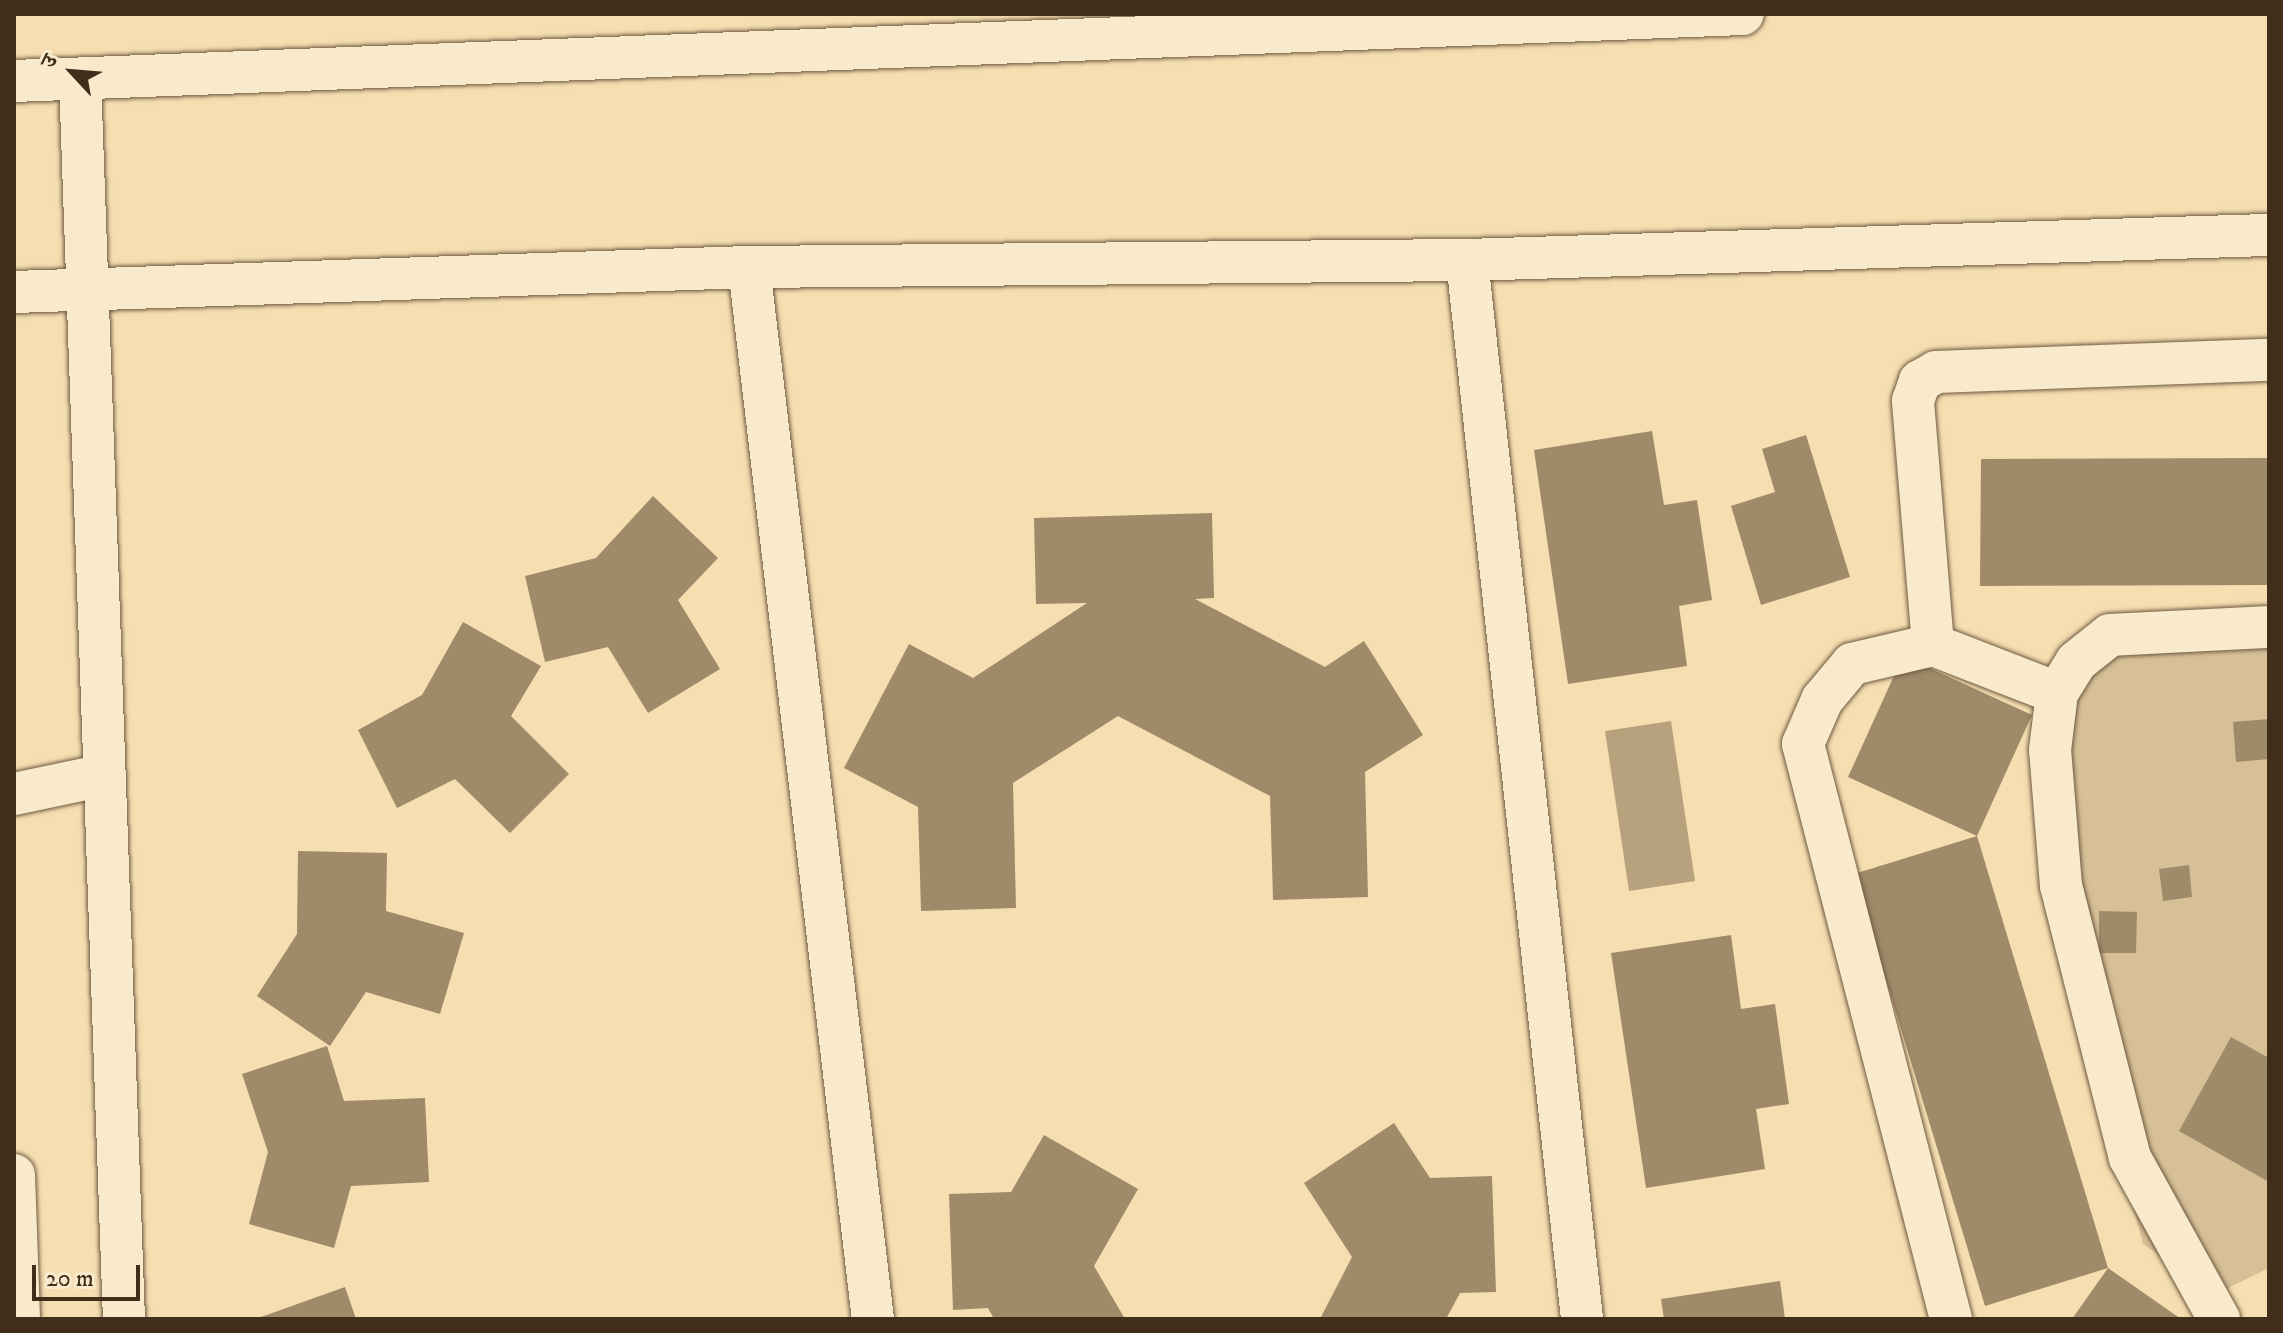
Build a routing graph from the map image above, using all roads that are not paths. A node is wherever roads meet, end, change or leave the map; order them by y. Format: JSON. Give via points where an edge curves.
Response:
{"nodes":[{"id":1,"x":1743,"y":14,"type":"edge"},
{"id":2,"x":80,"y":79,"type":"junction"},
{"id":3,"x":14,"y":81,"type":"edge"},
{"id":4,"x":2269,"y":235,"type":"edge"},
{"id":5,"x":1467,"y":260,"type":"junction"},
{"id":6,"x":749,"y":267,"type":"junction"},
{"id":7,"x":87,"y":290,"type":"junction"},
{"id":8,"x":14,"y":292,"type":"edge"},
{"id":9,"x":2269,"y":360,"type":"edge"},
{"id":10,"x":2269,"y":627,"type":"edge"},
{"id":11,"x":1933,"y":645,"type":"junction"},
{"id":12,"x":2057,"y":693,"type":"junction"},
{"id":13,"x":104,"y":775,"type":"junction"},
{"id":14,"x":14,"y":794,"type":"edge"},
{"id":15,"x":14,"y":1175,"type":"edge"},
{"id":16,"x":19,"y":1319,"type":"edge"},
{"id":17,"x":124,"y":1319,"type":"edge"},
{"id":18,"x":873,"y":1319,"type":"edge"},
{"id":19,"x":1582,"y":1319,"type":"edge"},
{"id":20,"x":1951,"y":1319,"type":"edge"},
{"id":21,"x":2219,"y":1319,"type":"edge"}],
"edges":[{"from":1,"to":2,"type":"street"},
{"from":2,"to":3,"type":"street"},
{"from":2,"to":7,"type":"street"},
{"from":4,"to":5,"type":"street"},
{"from":5,"to":6,"type":"street"},
{"from":5,"to":19,"type":"street"},
{"from":6,"to":7,"type":"street"},
{"from":6,"to":18,"type":"street"},
{"from":7,"to":8,"type":"street"},
{"from":7,"to":13,"type":"street"},
{"from":9,"to":11,"type":"street","via":[[1936,372],[1920,381],[1913,401]]},
{"from":10,"to":12,"type":"street","via":[[2110,635],[2076,662]]},
{"from":11,"to":12,"type":"street"},
{"from":11,"to":20,"type":"street","via":[[1852,664],[1822,700],[1803,744]]},
{"from":12,"to":21,"type":"street","via":[[2050,750],[2061,886],[2130,1158]]},
{"from":13,"to":14,"type":"street"},
{"from":13,"to":17,"type":"street"},
{"from":15,"to":16,"type":"street"}]}
